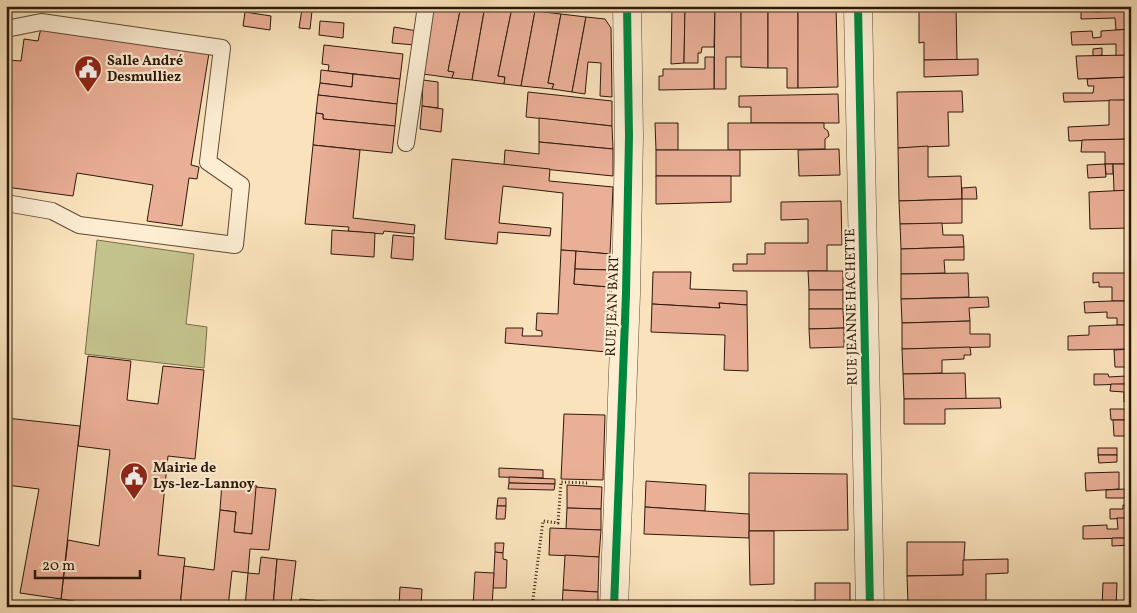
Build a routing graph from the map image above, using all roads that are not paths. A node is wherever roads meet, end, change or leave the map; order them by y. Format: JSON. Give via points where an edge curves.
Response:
{"nodes":[{"id":1,"x":426,"y":6,"type":"edge"},
{"id":2,"x":627,"y":6,"type":"edge"},
{"id":3,"x":858,"y":6,"type":"edge"},
{"id":4,"x":6,"y":29,"type":"edge"},
{"id":5,"x":406,"y":143,"type":"dead end"},
{"id":6,"x":6,"y":204,"type":"edge"},
{"id":7,"x":614,"y":607,"type":"edge"},
{"id":8,"x":870,"y":607,"type":"edge"}],
"edges":[{"from":1,"to":5,"type":"lane"},
{"from":2,"to":7,"type":"street","name":"RUE JEAN BART","via":[[626,284]]},
{"from":3,"to":8,"type":"street","name":"RUE JEANNE HACHETTE"},
{"from":4,"to":6,"type":"lane","via":[[41,22],[222,48],[208,162],[242,185],[235,245],[79,225],[52,211]]}]}
